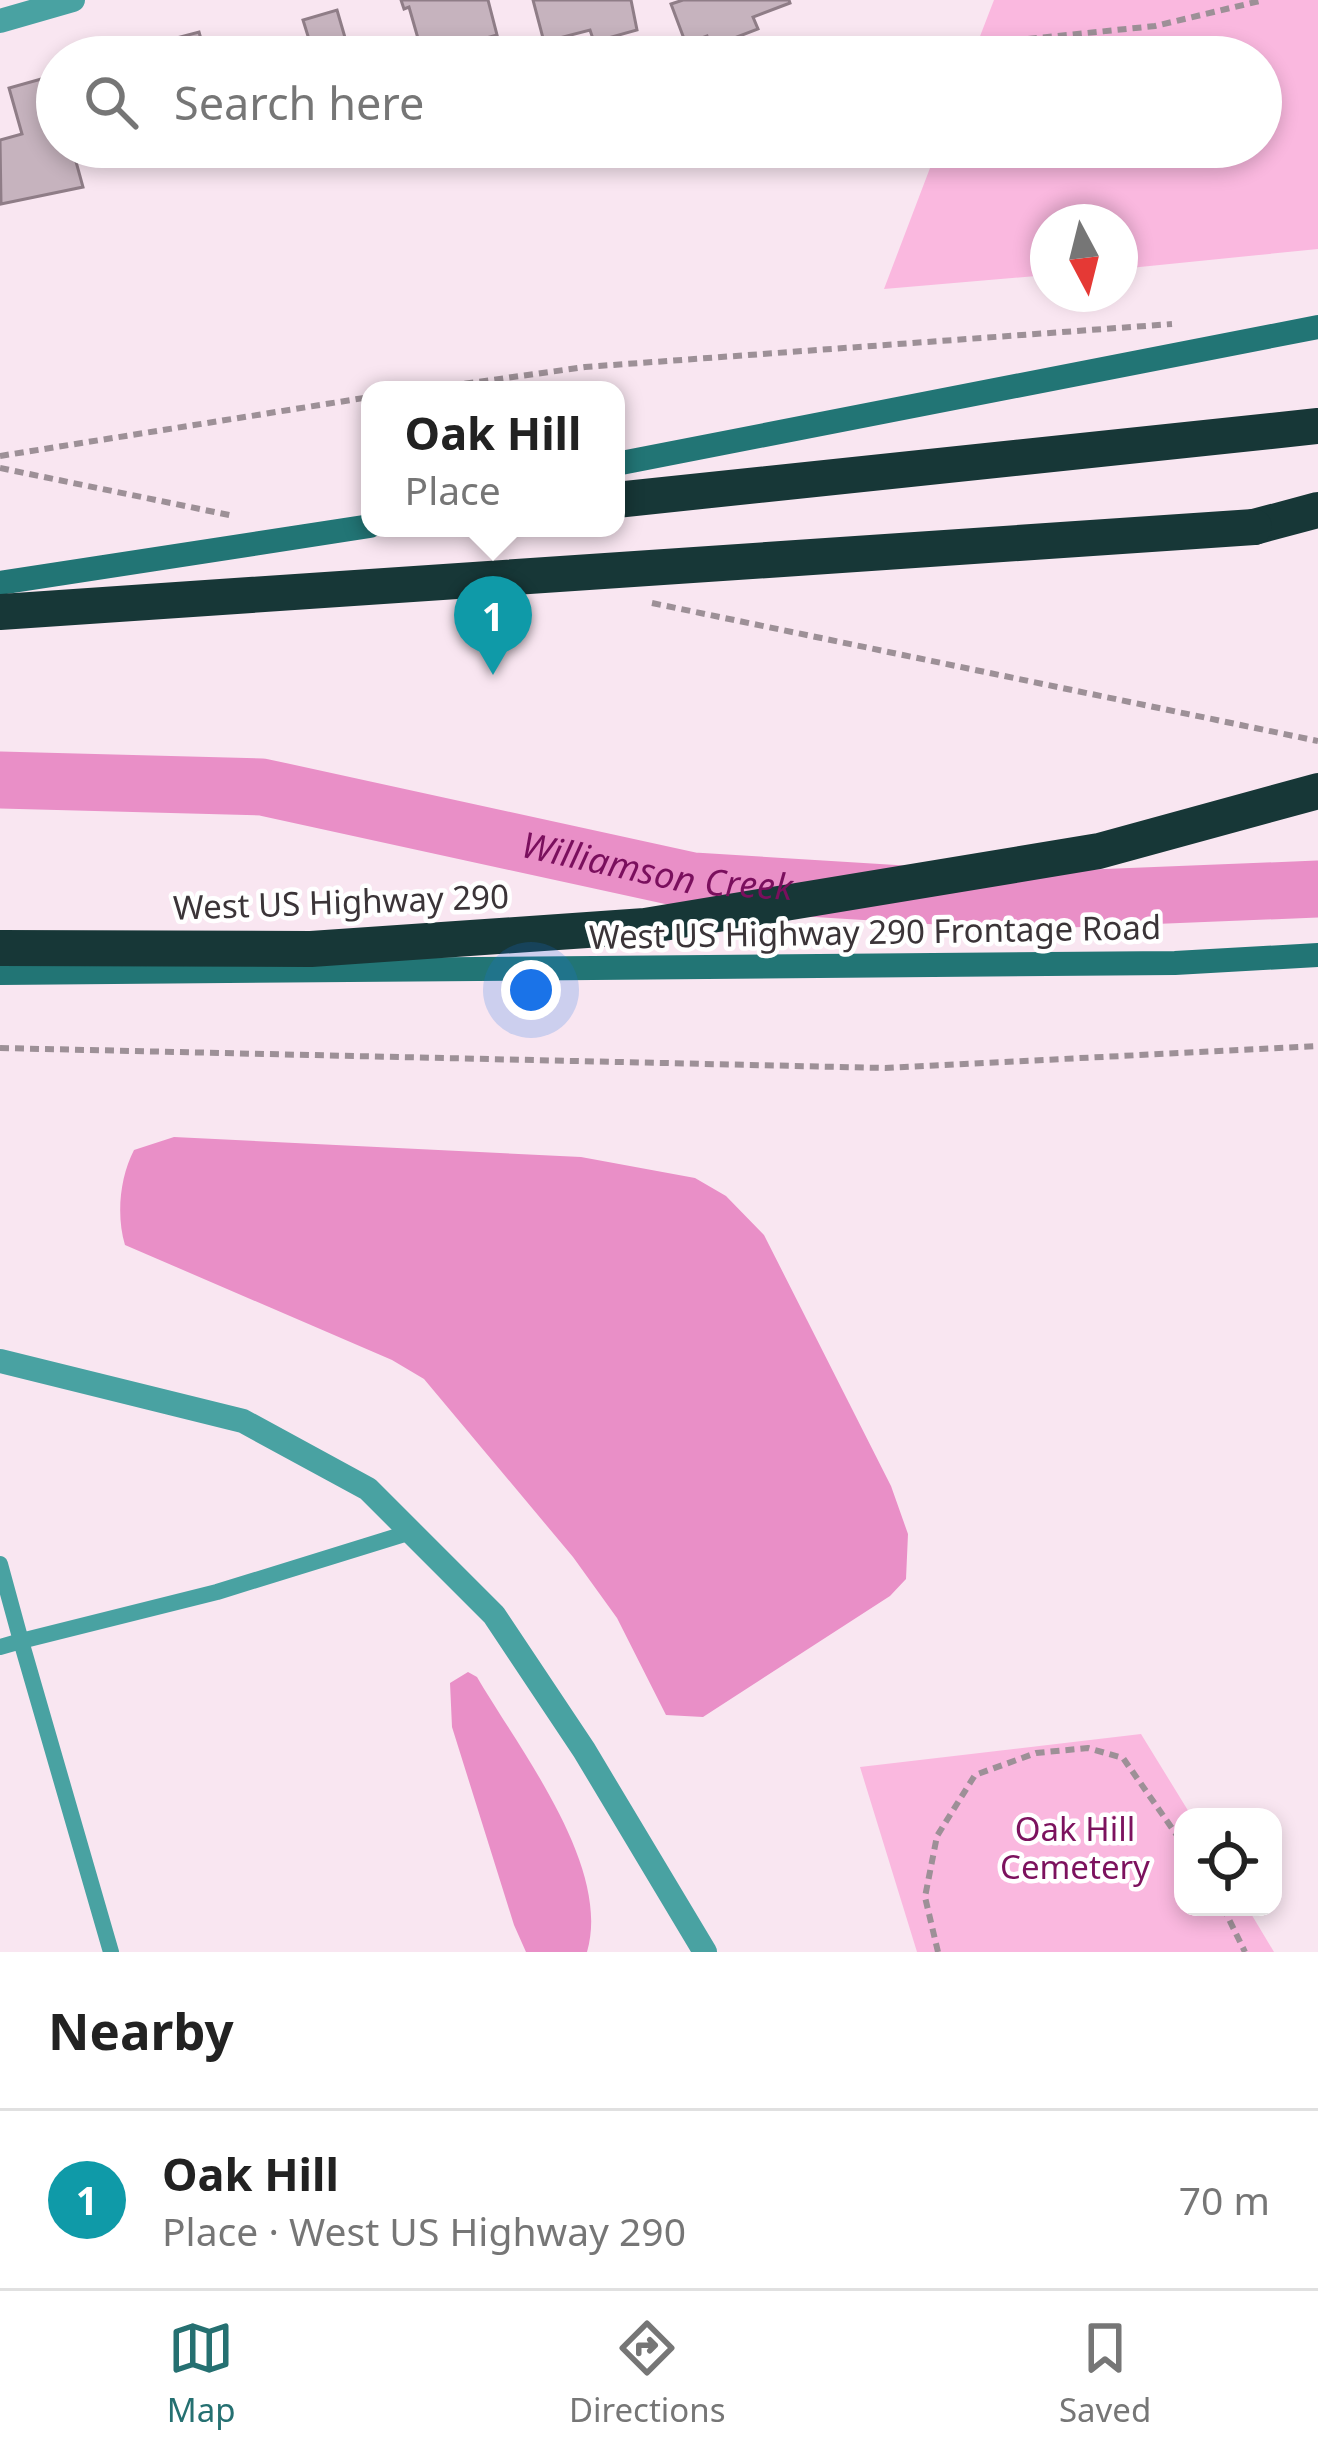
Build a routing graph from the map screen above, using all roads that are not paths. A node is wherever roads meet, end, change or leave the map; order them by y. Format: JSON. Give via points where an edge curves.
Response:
{"nodes":[{"id":1,"x":73,"y":0,"type":"edge"},
{"id":2,"x":0,"y":21,"type":"edge"},
{"id":3,"x":1318,"y":327,"type":"edge"},
{"id":4,"x":1318,"y":426,"type":"edge"},
{"id":5,"x":625,"y":462,"type":"edge"},
{"id":6,"x":625,"y":499,"type":"edge"},
{"id":7,"x":1318,"y":510,"type":"edge"},
{"id":8,"x":361,"y":527,"type":"edge"},
{"id":9,"x":0,"y":583,"type":"edge"},
{"id":10,"x":0,"y":612,"type":"edge"},
{"id":11,"x":1318,"y":791,"type":"edge"},
{"id":12,"x":0,"y":948,"type":"edge"},
{"id":13,"x":1318,"y":955,"type":"edge"},
{"id":14,"x":0,"y":973,"type":"edge"},
{"id":15,"x":0,"y":1361,"type":"edge"},
{"id":16,"x":414,"y":1531,"type":"junction"},
{"id":17,"x":0,"y":1564,"type":"edge"},
{"id":18,"x":21,"y":1641,"type":"junction"},
{"id":19,"x":0,"y":1647,"type":"edge"},
{"id":20,"x":111,"y":1952,"type":"edge"},
{"id":21,"x":705,"y":1952,"type":"edge"}],
"edges":[{"from":1,"to":2,"type":"street"},
{"from":3,"to":5,"type":"main road"},
{"from":4,"to":6,"type":"highway"},
{"from":7,"to":10,"type":"highway","bridge":true,"via":[[1254,527]]},
{"from":8,"to":9,"type":"main road"},
{"from":11,"to":12,"type":"highway","name":"West US Highway 290","via":[[1099,851],[645,926],[310,949]]},
{"from":13,"to":14,"type":"main road","name":"West US Highway 290 Frontage Road","via":[[1175,963]]},
{"from":15,"to":16,"type":"street","via":[[243,1421],[368,1489]]},
{"from":16,"to":18,"type":"lane"},
{"from":16,"to":21,"type":"street","via":[[494,1615]]},
{"from":17,"to":18,"type":"lane"},
{"from":18,"to":19,"type":"lane"},
{"from":18,"to":20,"type":"lane"}]}
